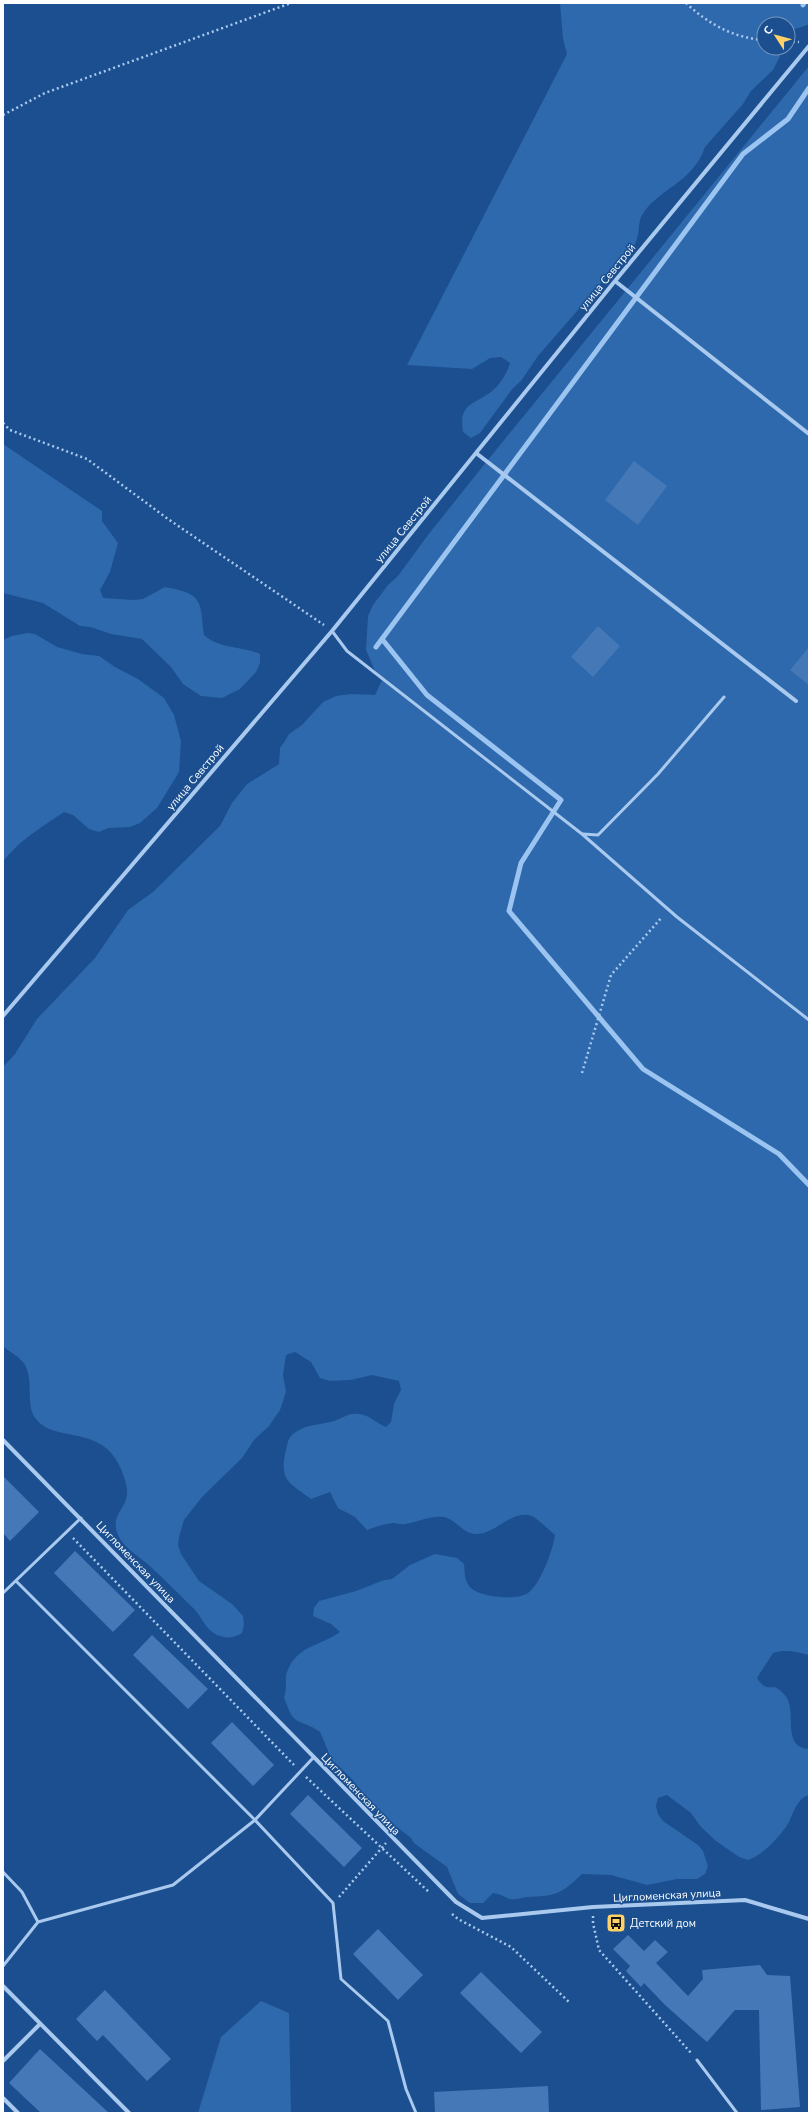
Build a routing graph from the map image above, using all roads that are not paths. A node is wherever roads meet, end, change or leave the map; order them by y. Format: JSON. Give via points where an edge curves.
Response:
{"nodes":[{"id":1,"x":809,"y":46,"type":"edge"},
{"id":2,"x":615,"y":281,"type":"junction"},
{"id":3,"x":809,"y":434,"type":"edge"},
{"id":4,"x":476,"y":453,"type":"junction"},
{"id":5,"x":332,"y":630,"type":"junction"},
{"id":6,"x":724,"y":696,"type":"dead end"},
{"id":7,"x":796,"y":701,"type":"dead end"},
{"id":8,"x":582,"y":834,"type":"junction"},
{"id":9,"x":3,"y":1016,"type":"edge"},
{"id":10,"x":809,"y":1020,"type":"edge"},
{"id":11,"x":3,"y":1440,"type":"edge"},
{"id":12,"x":81,"y":1518,"type":"junction"},
{"id":13,"x":16,"y":1581,"type":"junction"},
{"id":14,"x":3,"y":1593,"type":"edge"},
{"id":15,"x":313,"y":1758,"type":"junction"},
{"id":16,"x":255,"y":1820,"type":"junction"},
{"id":17,"x":3,"y":1872,"type":"edge"},
{"id":18,"x":809,"y":1918,"type":"edge"},
{"id":19,"x":38,"y":1922,"type":"junction"},
{"id":20,"x":3,"y":1966,"type":"edge"},
{"id":21,"x":3,"y":1986,"type":"edge"},
{"id":22,"x":40,"y":2024,"type":"junction"},
{"id":23,"x":698,"y":2060,"type":"road end"},
{"id":24,"x":3,"y":2062,"type":"edge"},
{"id":25,"x":3,"y":2098,"type":"edge"},
{"id":26,"x":18,"y":2113,"type":"edge"},
{"id":27,"x":129,"y":2113,"type":"edge"},
{"id":28,"x":416,"y":2113,"type":"edge"},
{"id":29,"x":737,"y":2113,"type":"edge"}],
"edges":[{"from":1,"to":2,"type":"street","name":"улица Севстрой"},
{"from":2,"to":3,"type":"street"},
{"from":2,"to":4,"type":"street","name":"улица Севстрой"},
{"from":4,"to":5,"type":"street","name":"улица Севстрой"},
{"from":4,"to":7,"type":"street"},
{"from":5,"to":8,"type":"lane","via":[[347,651]]},
{"from":5,"to":9,"type":"street","name":"улица Севстрой"},
{"from":6,"to":8,"type":"lane","via":[[658,774],[598,835]]},
{"from":8,"to":10,"type":"lane","via":[[669,910]]},
{"from":11,"to":12,"type":"street","name":"Цигломенская улица"},
{"from":12,"to":13,"type":"lane"},
{"from":12,"to":15,"type":"street","name":"Цигломенская улица"},
{"from":13,"to":14,"type":"lane"},
{"from":13,"to":16,"type":"lane"},
{"from":15,"to":16,"type":"lane"},
{"from":15,"to":18,"type":"street","name":"Цигломенская улица","via":[[456,1902],[482,1918],[593,1907],[745,1900]]},
{"from":16,"to":19,"type":"lane","via":[[172,1885]]},
{"from":16,"to":28,"type":"lane","via":[[333,1903],[341,1979],[388,2020],[406,2089]]},
{"from":17,"to":19,"type":"lane","via":[[22,1892]]},
{"from":19,"to":20,"type":"lane"},
{"from":21,"to":22,"type":"street"},
{"from":22,"to":24,"type":"street"},
{"from":22,"to":27,"type":"street"},
{"from":23,"to":29,"type":"lane"},
{"from":25,"to":26,"type":"street"}]}
